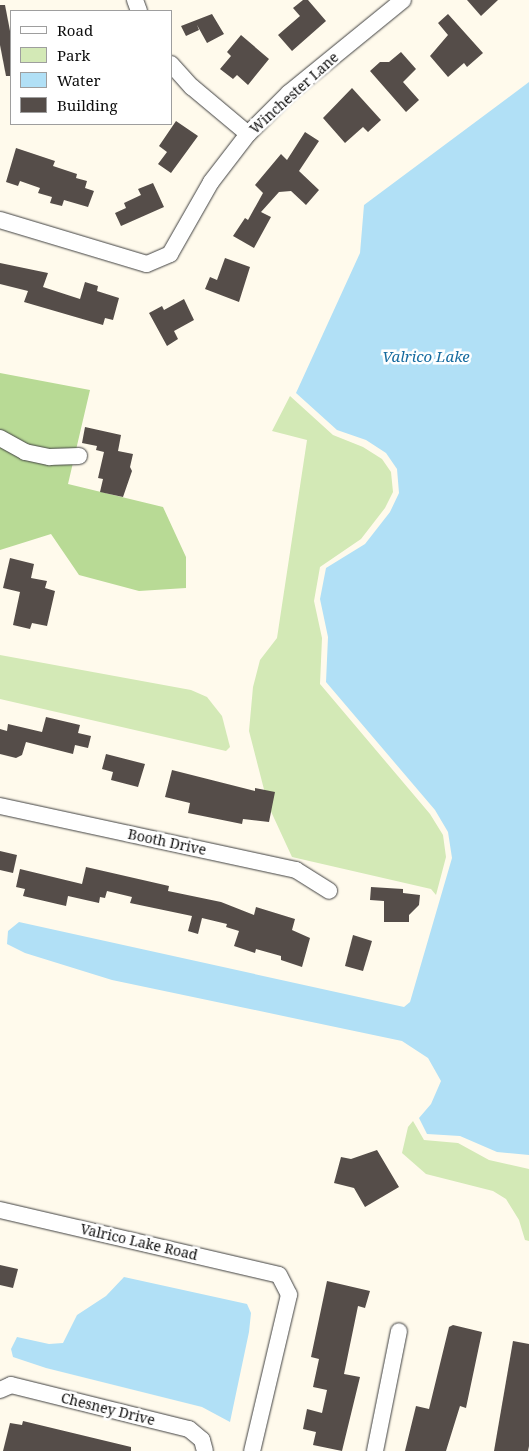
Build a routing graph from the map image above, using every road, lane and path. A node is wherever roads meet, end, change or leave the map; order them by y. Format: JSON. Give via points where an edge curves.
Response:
{"nodes":[{"id":1,"x":403,"y":0,"type":"edge"},
{"id":2,"x":172,"y":65,"type":"edge"},
{"id":3,"x":248,"y":134,"type":"junction"},
{"id":4,"x":0,"y":220,"type":"edge"},
{"id":5,"x":0,"y":438,"type":"edge"},
{"id":6,"x":79,"y":456,"type":"dead end"},
{"id":7,"x":0,"y":806,"type":"edge"},
{"id":8,"x":329,"y":891,"type":"dead end"},
{"id":9,"x":0,"y":1210,"type":"edge"},
{"id":10,"x":399,"y":1331,"type":"dead end"},
{"id":11,"x":0,"y":1390,"type":"edge"},
{"id":12,"x":205,"y":1451,"type":"edge"},
{"id":13,"x":252,"y":1451,"type":"edge"},
{"id":14,"x":375,"y":1451,"type":"edge"}],
"edges":[{"from":1,"to":3,"type":"street","name":"Winchester Lane","via":[[289,93]]},
{"from":2,"to":3,"type":"street","via":[[192,87]]},
{"from":3,"to":4,"type":"street","name":"Winchester Lane","via":[[211,182],[170,254],[147,264]]},
{"from":5,"to":6,"type":"street","via":[[25,452],[48,457]]},
{"from":7,"to":8,"type":"street","name":"Booth Drive","via":[[296,870]]},
{"from":9,"to":13,"type":"street","name":"Valrico Lake Road","via":[[279,1275],[289,1295]]},
{"from":10,"to":14,"type":"street"},
{"from":11,"to":12,"type":"street","name":"Chesney Drive","via":[[11,1385],[189,1429],[202,1440]]}]}
